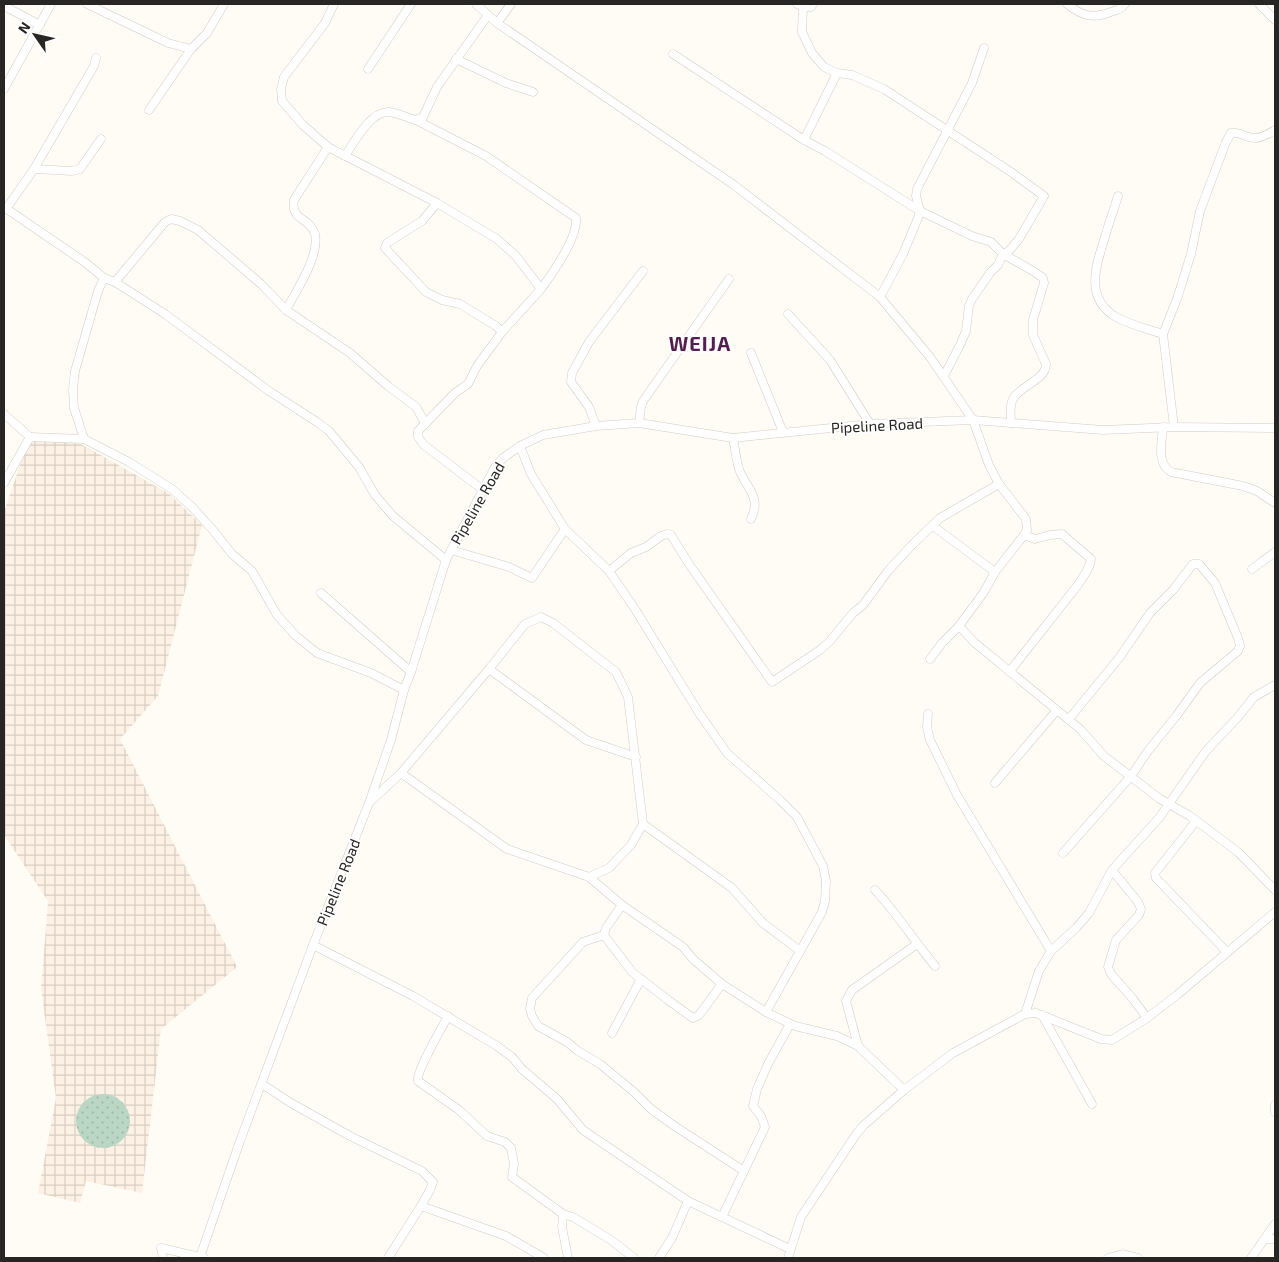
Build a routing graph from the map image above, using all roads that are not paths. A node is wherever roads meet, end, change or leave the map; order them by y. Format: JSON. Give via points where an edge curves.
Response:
{"nodes":[{"id":1,"x":51,"y":4,"type":"edge"},
{"id":2,"x":87,"y":4,"type":"edge"},
{"id":3,"x":224,"y":4,"type":"edge"},
{"id":4,"x":334,"y":4,"type":"edge"},
{"id":5,"x":411,"y":4,"type":"edge"},
{"id":6,"x":476,"y":4,"type":"edge"},
{"id":7,"x":511,"y":4,"type":"edge"},
{"id":8,"x":813,"y":4,"type":"edge"},
{"id":9,"x":1067,"y":4,"type":"edge"},
{"id":10,"x":1125,"y":4,"type":"edge"},
{"id":11,"x":1259,"y":4,"type":"edge"},
{"id":12,"x":800,"y":5,"type":"edge"},
{"id":13,"x":4,"y":6,"type":"edge"},
{"id":14,"x":488,"y":15,"type":"junction"},
{"id":15,"x":1275,"y":20,"type":"edge"},
{"id":16,"x":497,"y":23,"type":"junction"},
{"id":17,"x":40,"y":25,"type":"junction"},
{"id":18,"x":984,"y":48,"type":"dead end"},
{"id":19,"x":191,"y":49,"type":"junction"},
{"id":20,"x":672,"y":54,"type":"dead end"},
{"id":21,"x":96,"y":58,"type":"dead end"},
{"id":22,"x":456,"y":59,"type":"junction"},
{"id":23,"x":368,"y":69,"type":"dead end"},
{"id":24,"x":837,"y":73,"type":"junction"},
{"id":25,"x":4,"y":89,"type":"edge"},
{"id":26,"x":533,"y":92,"type":"dead end"},
{"id":27,"x":149,"y":110,"type":"dead end"},
{"id":28,"x":416,"y":120,"type":"junction"},
{"id":29,"x":946,"y":130,"type":"junction"},
{"id":30,"x":1275,"y":130,"type":"edge"},
{"id":31,"x":101,"y":139,"type":"dead end"},
{"id":32,"x":804,"y":140,"type":"junction"},
{"id":33,"x":328,"y":147,"type":"junction"},
{"id":34,"x":344,"y":156,"type":"junction"},
{"id":35,"x":34,"y":170,"type":"junction"},
{"id":36,"x":1118,"y":196,"type":"dead end"},
{"id":37,"x":437,"y":203,"type":"junction"},
{"id":38,"x":5,"y":208,"type":"edge"},
{"id":39,"x":920,"y":211,"type":"junction"},
{"id":40,"x":1003,"y":254,"type":"junction"},
{"id":41,"x":644,"y":271,"type":"dead end"},
{"id":42,"x":104,"y":278,"type":"junction"},
{"id":43,"x":729,"y":279,"type":"dead end"},
{"id":44,"x":115,"y":282,"type":"junction"},
{"id":45,"x":541,"y":289,"type":"junction"},
{"id":46,"x":880,"y":297,"type":"junction"},
{"id":47,"x":286,"y":310,"type":"junction"},
{"id":48,"x":788,"y":314,"type":"dead end"},
{"id":49,"x":502,"y":332,"type":"junction"},
{"id":50,"x":1164,"y":334,"type":"junction"},
{"id":51,"x":751,"y":353,"type":"dead end"},
{"id":52,"x":944,"y":376,"type":"junction"},
{"id":53,"x":4,"y":414,"type":"edge"},
{"id":54,"x":973,"y":420,"type":"junction"},
{"id":55,"x":425,"y":423,"type":"junction"},
{"id":56,"x":639,"y":423,"type":"junction"},
{"id":57,"x":1011,"y":423,"type":"junction"},
{"id":58,"x":870,"y":424,"type":"junction"},
{"id":59,"x":596,"y":426,"type":"junction"},
{"id":60,"x":1163,"y":427,"type":"junction"},
{"id":61,"x":1174,"y":427,"type":"junction"},
{"id":62,"x":1275,"y":428,"type":"edge"},
{"id":63,"x":783,"y":432,"type":"junction"},
{"id":64,"x":30,"y":437,"type":"junction"},
{"id":65,"x":733,"y":438,"type":"junction"},
{"id":66,"x":84,"y":439,"type":"junction"},
{"id":67,"x":520,"y":446,"type":"junction"},
{"id":68,"x":4,"y":483,"type":"edge"},
{"id":69,"x":999,"y":484,"type":"junction"},
{"id":70,"x":483,"y":490,"type":"junction"},
{"id":71,"x":1275,"y":503,"type":"edge"},
{"id":72,"x":751,"y":519,"type":"dead end"},
{"id":73,"x":933,"y":526,"type":"junction"},
{"id":74,"x":565,"y":529,"type":"junction"},
{"id":75,"x":1024,"y":536,"type":"junction"},
{"id":76,"x":451,"y":550,"type":"junction"},
{"id":77,"x":1275,"y":552,"type":"edge"},
{"id":78,"x":446,"y":560,"type":"junction"},
{"id":79,"x":1252,"y":569,"type":"dead end"},
{"id":80,"x":609,"y":571,"type":"junction"},
{"id":81,"x":995,"y":572,"type":"junction"},
{"id":82,"x":321,"y":593,"type":"dead end"},
{"id":83,"x":959,"y":626,"type":"junction"},
{"id":84,"x":930,"y":659,"type":"dead end"},
{"id":85,"x":489,"y":669,"type":"junction"},
{"id":86,"x":411,"y":672,"type":"junction"},
{"id":87,"x":1010,"y":672,"type":"junction"},
{"id":88,"x":1275,"y":685,"type":"edge"},
{"id":89,"x":404,"y":690,"type":"junction"},
{"id":90,"x":1057,"y":710,"type":"junction"},
{"id":91,"x":928,"y":714,"type":"dead end"},
{"id":92,"x":1069,"y":719,"type":"junction"},
{"id":93,"x":636,"y":758,"type":"junction"},
{"id":94,"x":401,"y":773,"type":"junction"},
{"id":95,"x":1131,"y":776,"type":"junction"},
{"id":96,"x":995,"y":782,"type":"dead end"},
{"id":97,"x":369,"y":803,"type":"junction"},
{"id":98,"x":1169,"y":804,"type":"junction"},
{"id":99,"x":1196,"y":821,"type":"junction"},
{"id":100,"x":643,"y":824,"type":"junction"},
{"id":101,"x":1063,"y":853,"type":"dead end"},
{"id":102,"x":1112,"y":870,"type":"junction"},
{"id":103,"x":589,"y":878,"type":"junction"},
{"id":104,"x":875,"y":890,"type":"dead end"},
{"id":105,"x":1275,"y":890,"type":"edge"},
{"id":106,"x":622,"y":905,"type":"junction"},
{"id":107,"x":1275,"y":912,"type":"edge"},
{"id":108,"x":604,"y":935,"type":"junction"},
{"id":109,"x":916,"y":944,"type":"junction"},
{"id":110,"x":312,"y":945,"type":"junction"},
{"id":111,"x":800,"y":951,"type":"junction"},
{"id":112,"x":1051,"y":951,"type":"junction"},
{"id":113,"x":1227,"y":952,"type":"junction"},
{"id":114,"x":935,"y":966,"type":"dead end"},
{"id":115,"x":641,"y":980,"type":"junction"},
{"id":116,"x":722,"y":984,"type":"junction"},
{"id":117,"x":766,"y":1012,"type":"junction"},
{"id":118,"x":1025,"y":1014,"type":"junction"},
{"id":119,"x":1042,"y":1015,"type":"junction"},
{"id":120,"x":448,"y":1016,"type":"junction"},
{"id":121,"x":1147,"y":1018,"type":"junction"},
{"id":122,"x":790,"y":1024,"type":"junction"},
{"id":123,"x":612,"y":1033,"type":"dead end"},
{"id":124,"x":858,"y":1046,"type":"junction"},
{"id":125,"x":262,"y":1084,"type":"junction"},
{"id":126,"x":904,"y":1090,"type":"junction"},
{"id":127,"x":1092,"y":1104,"type":"dead end"},
{"id":128,"x":1275,"y":1104,"type":"edge"},
{"id":129,"x":1275,"y":1112,"type":"edge"},
{"id":130,"x":744,"y":1171,"type":"junction"},
{"id":131,"x":688,"y":1201,"type":"junction"},
{"id":132,"x":421,"y":1206,"type":"junction"},
{"id":133,"x":563,"y":1214,"type":"junction"},
{"id":134,"x":722,"y":1217,"type":"junction"},
{"id":135,"x":1275,"y":1224,"type":"edge"},
{"id":136,"x":1265,"y":1239,"type":"junction"},
{"id":137,"x":1275,"y":1239,"type":"edge"},
{"id":138,"x":790,"y":1249,"type":"junction"},
{"id":139,"x":202,"y":1257,"type":"edge"},
{"id":140,"x":163,"y":1258,"type":"edge"},
{"id":141,"x":388,"y":1258,"type":"edge"},
{"id":142,"x":544,"y":1258,"type":"edge"},
{"id":143,"x":568,"y":1258,"type":"edge"},
{"id":144,"x":634,"y":1258,"type":"edge"},
{"id":145,"x":660,"y":1258,"type":"edge"},
{"id":146,"x":788,"y":1258,"type":"edge"},
{"id":147,"x":1108,"y":1258,"type":"edge"},
{"id":148,"x":1138,"y":1258,"type":"edge"},
{"id":149,"x":1251,"y":1258,"type":"edge"}],
"edges":[{"from":1,"to":17,"type":"street"},
{"from":2,"to":19,"type":"street","via":[[168,42]]},
{"from":3,"to":19,"type":"street","via":[[207,33]]},
{"from":4,"to":33,"type":"street","via":[[325,23],[284,77],[281,90],[282,100],[293,114]]},
{"from":5,"to":23,"type":"street"},
{"from":6,"to":14,"type":"street"},
{"from":7,"to":16,"type":"street"},
{"from":8,"to":12,"type":"street","via":[[811,7]]},
{"from":9,"to":10,"type":"street","via":[[1078,13],[1098,17]]},
{"from":11,"to":15,"type":"street"},
{"from":12,"to":24,"type":"street","via":[[802,32],[812,54],[824,67]]},
{"from":13,"to":17,"type":"street"},
{"from":14,"to":16,"type":"street"},
{"from":14,"to":22,"type":"street"},
{"from":16,"to":46,"type":"street","via":[[734,185]]},
{"from":17,"to":25,"type":"street"},
{"from":18,"to":29,"type":"street","via":[[972,83]]},
{"from":19,"to":27,"type":"street"},
{"from":20,"to":32,"type":"street"},
{"from":21,"to":35,"type":"street"},
{"from":22,"to":26,"type":"street"},
{"from":22,"to":28,"type":"street","via":[[432,95],[423,117]]},
{"from":24,"to":29,"type":"street","via":[[852,75],[884,89]]},
{"from":24,"to":32,"type":"street"},
{"from":28,"to":34,"type":"street","via":[[390,112],[378,114],[365,126]]},
{"from":28,"to":45,"type":"street","via":[[486,156],[576,218],[577,224],[565,252]]},
{"from":29,"to":39,"type":"street","via":[[917,189]]},
{"from":29,"to":40,"type":"street","via":[[1044,196],[1019,239]]},
{"from":30,"to":50,"type":"street","via":[[1258,138],[1231,133],[1226,142],[1200,211],[1191,254]]},
{"from":31,"to":35,"type":"street","via":[[80,169]]},
{"from":32,"to":39,"type":"street"},
{"from":33,"to":34,"type":"street"},
{"from":33,"to":47,"type":"street","via":[[294,200],[292,209],[310,226],[316,247]]},
{"from":34,"to":37,"type":"street"},
{"from":35,"to":38,"type":"street"},
{"from":36,"to":50,"type":"street","via":[[1096,267],[1096,290],[1100,301],[1117,318]]},
{"from":37,"to":45,"type":"street","via":[[497,239],[516,256]]},
{"from":37,"to":49,"type":"street","via":[[422,221],[387,243],[385,248],[426,292],[460,304]]},
{"from":38,"to":42,"type":"street"},
{"from":39,"to":40,"type":"street","via":[[991,242]]},
{"from":39,"to":46,"type":"street","via":[[903,254]]},
{"from":40,"to":52,"type":"street","via":[[972,299],[966,331]]},
{"from":40,"to":57,"type":"street","via":[[1043,278],[1044,283],[1033,320],[1033,335],[1046,368],[1013,399]]},
{"from":41,"to":59,"type":"street","via":[[589,342],[572,373],[571,382],[589,407]]},
{"from":42,"to":44,"type":"street"},
{"from":42,"to":66,"type":"street","via":[[75,371],[74,408]]},
{"from":43,"to":56,"type":"street","via":[[644,401]]},
{"from":44,"to":47,"type":"street","via":[[171,219],[198,230]]},
{"from":44,"to":78,"type":"street","via":[[329,431],[393,516]]},
{"from":45,"to":49,"type":"street"},
{"from":46,"to":52,"type":"street"},
{"from":47,"to":55,"type":"street","via":[[350,353],[416,407]]},
{"from":48,"to":58,"type":"street","via":[[830,360]]},
{"from":49,"to":55,"type":"street","via":[[468,384]]},
{"from":50,"to":61,"type":"street"},
{"from":51,"to":63,"type":"street"},
{"from":52,"to":54,"type":"street"},
{"from":53,"to":64,"type":"street"},
{"from":54,"to":57,"type":"street","name":"Pipeline Road"},
{"from":54,"to":58,"type":"street","name":"Pipeline Road"},
{"from":54,"to":69,"type":"street"},
{"from":55,"to":70,"type":"street","via":[[418,431],[424,445]]},
{"from":56,"to":59,"type":"street","name":"Pipeline Road"},
{"from":56,"to":65,"type":"street","name":"Pipeline Road"},
{"from":57,"to":60,"type":"street","name":"Pipeline Road","via":[[1103,430]]},
{"from":58,"to":63,"type":"street","name":"Pipeline Road"},
{"from":59,"to":67,"type":"street","name":"Pipeline Road","via":[[543,435]]},
{"from":60,"to":61,"type":"street","name":"Pipeline Road"},
{"from":60,"to":71,"type":"street","via":[[1162,464],[1165,469],[1243,486]]},
{"from":61,"to":62,"type":"street","name":"Pipeline Road"},
{"from":63,"to":65,"type":"street","name":"Pipeline Road"},
{"from":64,"to":66,"type":"street"},
{"from":64,"to":68,"type":"street"},
{"from":65,"to":72,"type":"street","via":[[739,469],[756,501]]},
{"from":66,"to":89,"type":"street","via":[[172,489],[252,571],[278,615],[316,653]]},
{"from":67,"to":70,"type":"street","name":"Pipeline Road","via":[[495,467]]},
{"from":67,"to":74,"type":"street","via":[[531,474]]},
{"from":69,"to":73,"type":"street","via":[[940,518]]},
{"from":69,"to":75,"type":"street","via":[[1026,518]]},
{"from":70,"to":76,"type":"street","name":"Pipeline Road"},
{"from":73,"to":80,"type":"street","via":[[888,571],[863,605],[820,650],[772,682],[671,535],[660,536]]},
{"from":73,"to":81,"type":"street"},
{"from":74,"to":76,"type":"street","via":[[532,578],[509,567]]},
{"from":74,"to":80,"type":"street"},
{"from":75,"to":81,"type":"street"},
{"from":75,"to":87,"type":"street","via":[[1035,539],[1062,534],[1091,559],[1077,586]]},
{"from":76,"to":78,"type":"street","name":"Pipeline Road"},
{"from":77,"to":79,"type":"street"},
{"from":78,"to":86,"type":"street","name":"Pipeline Road"},
{"from":80,"to":111,"type":"street","via":[[727,753],[797,817],[823,866],[826,881],[823,906]]},
{"from":81,"to":83,"type":"street"},
{"from":82,"to":86,"type":"street"},
{"from":83,"to":84,"type":"street"},
{"from":83,"to":87,"type":"street"},
{"from":85,"to":93,"type":"street","via":[[586,740]]},
{"from":85,"to":93,"type":"street","via":[[525,624],[541,618],[553,623],[616,672],[628,697]]},
{"from":85,"to":94,"type":"street"},
{"from":86,"to":89,"type":"street","name":"Pipeline Road"},
{"from":87,"to":90,"type":"street"},
{"from":88,"to":98,"type":"street","via":[[1254,697],[1206,751]]},
{"from":89,"to":97,"type":"street","name":"Pipeline Road"},
{"from":90,"to":92,"type":"street"},
{"from":90,"to":96,"type":"street"},
{"from":91,"to":112,"type":"street","via":[[930,740],[957,796]]},
{"from":92,"to":95,"type":"street","via":[[1104,756]]},
{"from":92,"to":95,"type":"street","via":[[1119,658],[1150,613],[1192,564],[1199,564],[1215,583],[1240,646],[1200,683]]},
{"from":93,"to":100,"type":"street"},
{"from":94,"to":97,"type":"street"},
{"from":94,"to":103,"type":"street","via":[[507,849]]},
{"from":95,"to":98,"type":"street"},
{"from":95,"to":101,"type":"street"},
{"from":97,"to":110,"type":"street","name":"Pipeline Road"},
{"from":98,"to":99,"type":"street"},
{"from":98,"to":102,"type":"street"},
{"from":99,"to":105,"type":"street","via":[[1239,854]]},
{"from":99,"to":113,"type":"street","via":[[1155,873],[1156,878]]},
{"from":100,"to":103,"type":"street","via":[[631,845],[609,868]]},
{"from":100,"to":111,"type":"street","via":[[732,888],[762,923]]},
{"from":102,"to":112,"type":"street","via":[[1089,913]]},
{"from":102,"to":121,"type":"street","via":[[1141,909],[1116,940],[1108,967]]},
{"from":103,"to":106,"type":"street"},
{"from":104,"to":109,"type":"street"},
{"from":106,"to":108,"type":"street"},
{"from":106,"to":116,"type":"street","via":[[683,947],[692,959]]},
{"from":107,"to":113,"type":"street"},
{"from":108,"to":115,"type":"street"},
{"from":108,"to":130,"type":"street","via":[[587,939],[576,948],[532,998],[532,1016],[538,1026],[600,1064],[651,1110]]},
{"from":109,"to":114,"type":"street"},
{"from":109,"to":124,"type":"street","via":[[848,995],[846,1001]]},
{"from":110,"to":120,"type":"street"},
{"from":110,"to":125,"type":"street","name":"Pipeline Road"},
{"from":111,"to":117,"type":"street"},
{"from":112,"to":118,"type":"street","via":[[1039,971]]},
{"from":113,"to":121,"type":"street"},
{"from":115,"to":116,"type":"street","via":[[693,1018],[699,1015]]},
{"from":115,"to":123,"type":"street"},
{"from":116,"to":117,"type":"street"},
{"from":117,"to":122,"type":"street"},
{"from":118,"to":119,"type":"street"},
{"from":118,"to":126,"type":"street","via":[[953,1053]]},
{"from":119,"to":121,"type":"street","via":[[1106,1040],[1117,1037]]},
{"from":119,"to":127,"type":"street"},
{"from":120,"to":131,"type":"street","via":[[505,1050],[584,1130]]},
{"from":120,"to":133,"type":"street","via":[[418,1081],[488,1136],[505,1142],[511,1148],[512,1177]]},
{"from":122,"to":124,"type":"street","via":[[837,1036]]},
{"from":122,"to":130,"type":"street","via":[[757,1089],[753,1106],[762,1116],[765,1127]]},
{"from":124,"to":126,"type":"street"},
{"from":125,"to":132,"type":"street","via":[[350,1136],[422,1172],[432,1182]]},
{"from":125,"to":139,"type":"street","name":"Pipeline Road"},
{"from":126,"to":138,"type":"street","via":[[857,1133],[801,1217]]},
{"from":128,"to":129,"type":"street"},
{"from":130,"to":134,"type":"street"},
{"from":131,"to":134,"type":"street"},
{"from":131,"to":145,"type":"street"},
{"from":132,"to":141,"type":"street"},
{"from":132,"to":142,"type":"street","via":[[501,1233]]},
{"from":133,"to":143,"type":"street"},
{"from":133,"to":144,"type":"street","via":[[574,1217]]},
{"from":134,"to":138,"type":"street"},
{"from":135,"to":136,"type":"street"},
{"from":136,"to":137,"type":"street"},
{"from":136,"to":149,"type":"street"},
{"from":138,"to":146,"type":"street"},
{"from":139,"to":140,"type":"street","via":[[162,1248]]},
{"from":147,"to":148,"type":"street","via":[[1123,1254]]}]}
